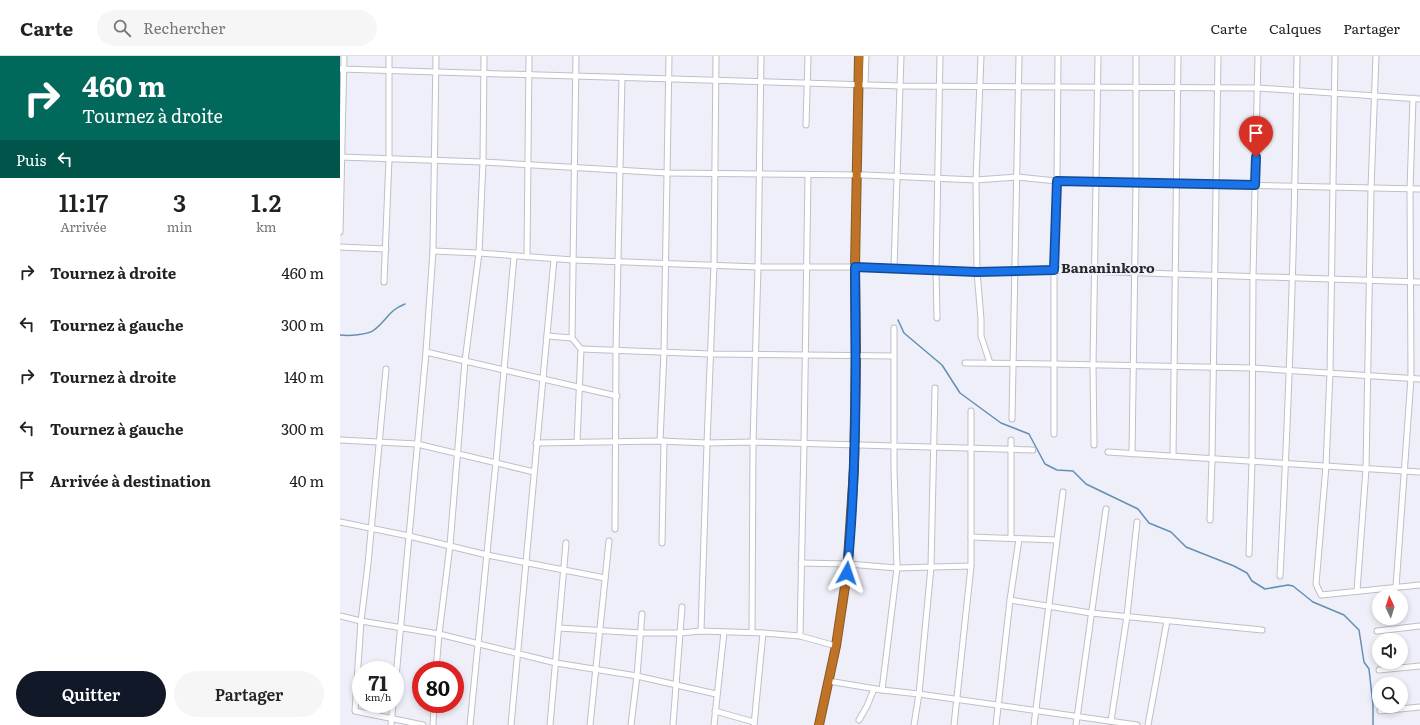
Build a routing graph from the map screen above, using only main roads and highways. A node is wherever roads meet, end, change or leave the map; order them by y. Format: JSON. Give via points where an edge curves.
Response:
{"nodes":[{"id":1,"x":859,"y":56,"type":"edge"},
{"id":2,"x":819,"y":725,"type":"edge"}],
"edges":[{"from":1,"to":2,"type":"highway","via":[[862,85],[855,267],[854,445],[848,564],[836,646]]}]}
